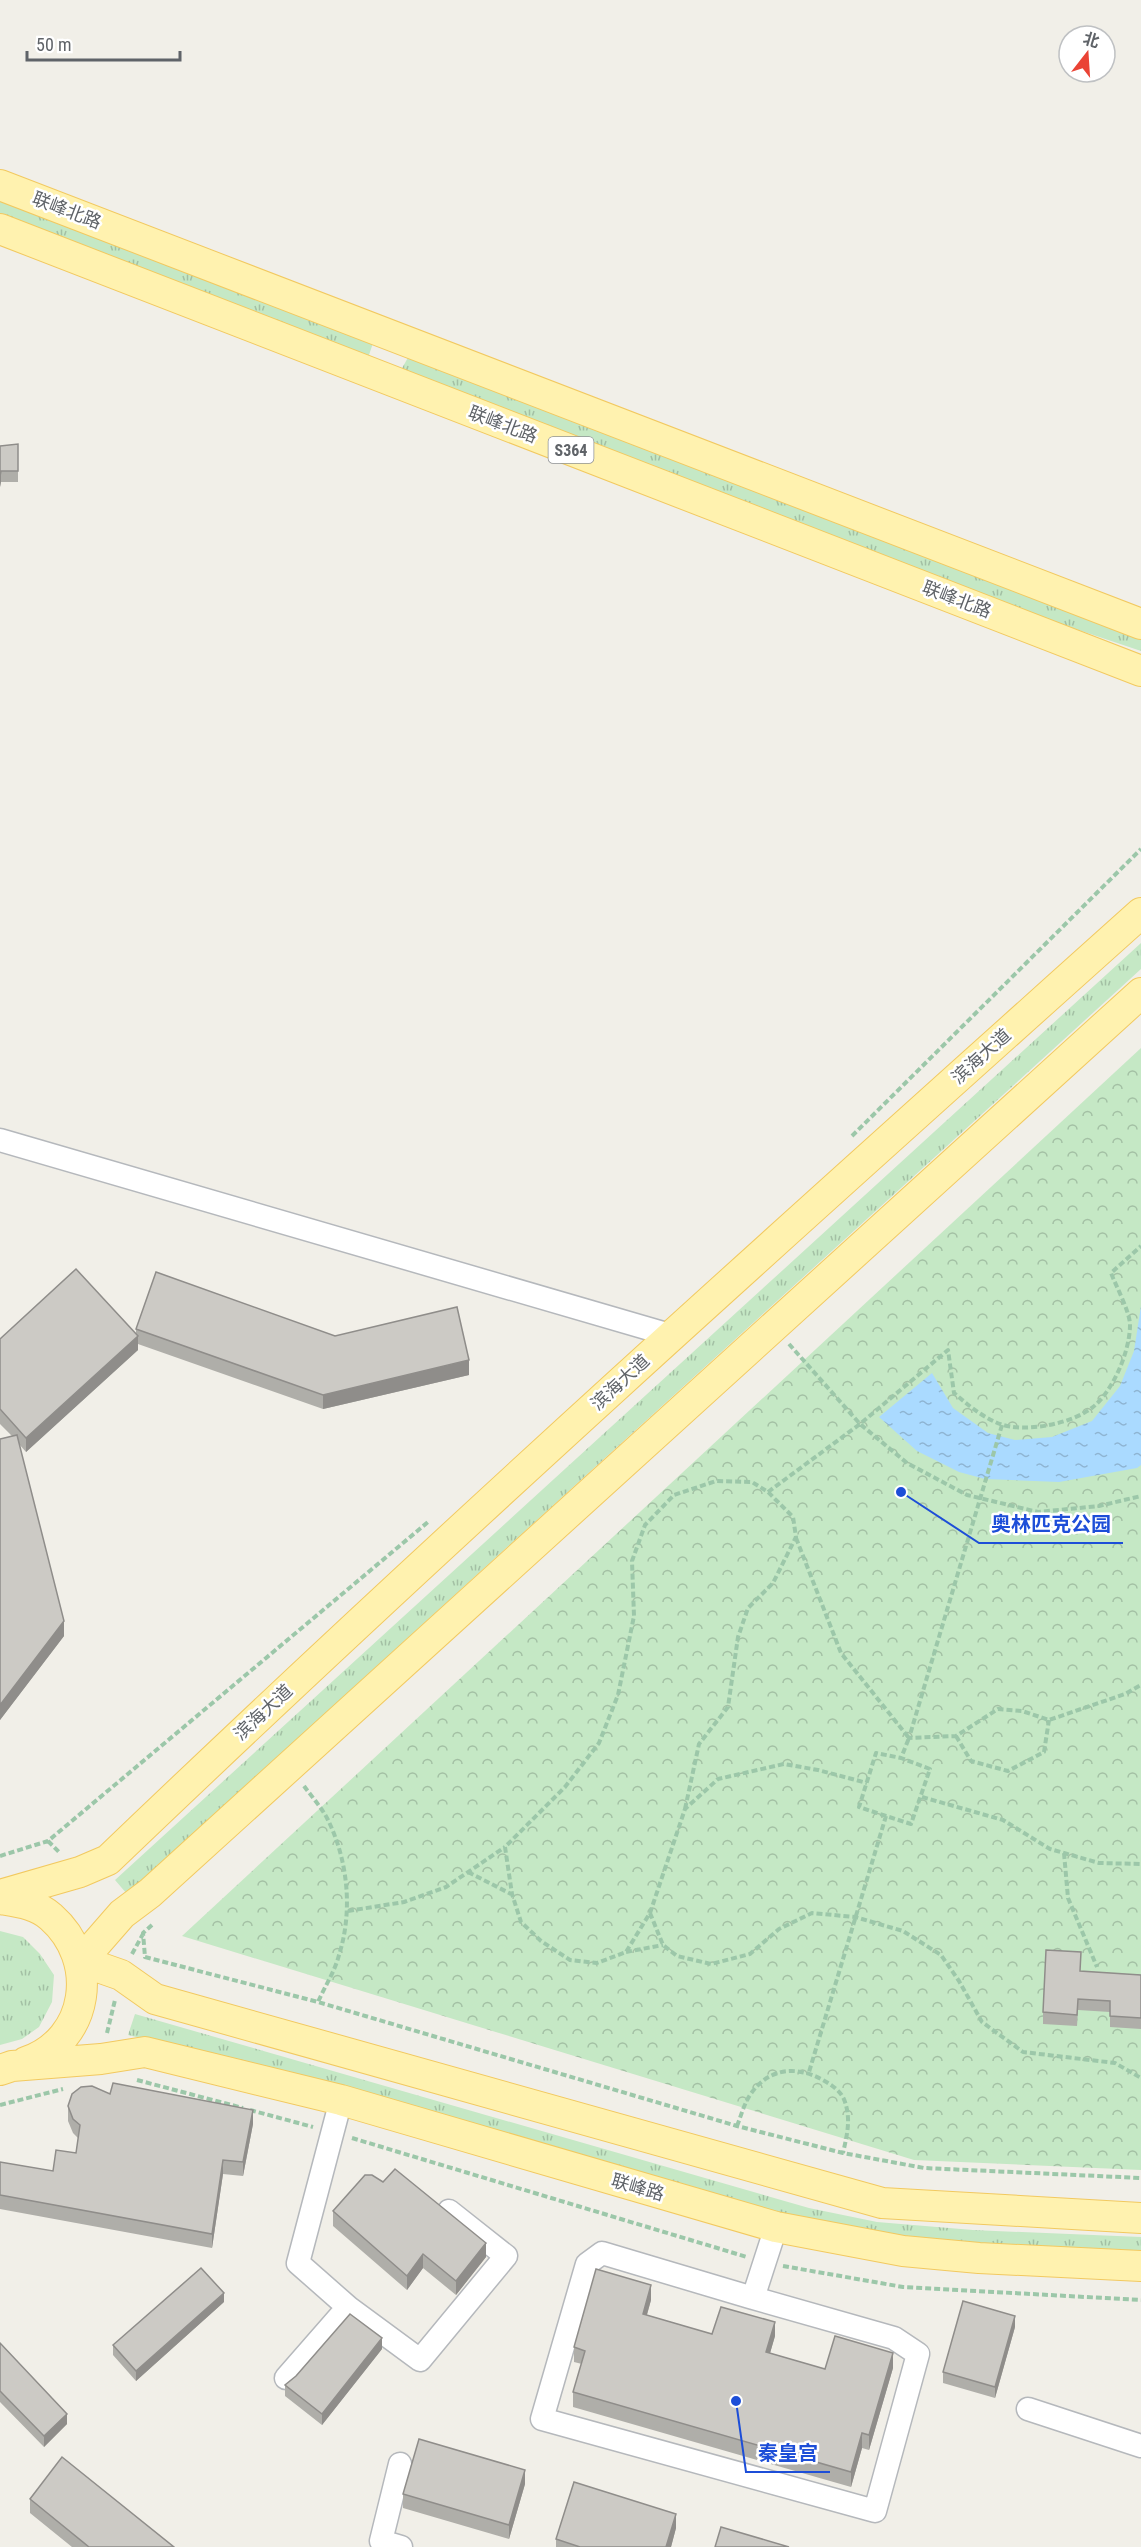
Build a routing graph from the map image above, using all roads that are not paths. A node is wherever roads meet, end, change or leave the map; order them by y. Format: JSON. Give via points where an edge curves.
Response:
{"nodes":[{"id":1,"x":0,"y":185,"type":"edge"},
{"id":2,"x":0,"y":230,"type":"edge"},
{"id":3,"x":1141,"y":624,"type":"edge"},
{"id":4,"x":1141,"y":671,"type":"edge"},
{"id":5,"x":1141,"y":913,"type":"edge"},
{"id":6,"x":1141,"y":993,"type":"edge"},
{"id":7,"x":0,"y":1140,"type":"edge"},
{"id":8,"x":670,"y":1335,"type":"junction"},
{"id":9,"x":0,"y":1897,"type":"edge"},
{"id":10,"x":81,"y":1961,"type":"junction"},
{"id":11,"x":4,"y":2068,"type":"edge"},
{"id":12,"x":341,"y":2100,"type":"junction"},
{"id":13,"x":449,"y":2211,"type":"edge"},
{"id":14,"x":1141,"y":2218,"type":"edge"},
{"id":15,"x":776,"y":2227,"type":"junction"},
{"id":16,"x":1141,"y":2266,"type":"edge"},
{"id":17,"x":753,"y":2298,"type":"junction"},
{"id":18,"x":348,"y":2307,"type":"junction"},
{"id":19,"x":286,"y":2378,"type":"dead end"},
{"id":20,"x":1028,"y":2409,"type":"dead end"},
{"id":21,"x":1141,"y":2446,"type":"edge"},
{"id":22,"x":400,"y":2464,"type":"dead end"},
{"id":23,"x":401,"y":2547,"type":"edge"}],
"edges":[{"from":1,"to":3,"type":"main road","name":"联峰北路","number":"S364"},
{"from":2,"to":4,"type":"main road","name":"联峰北路","number":"S364"},
{"from":5,"to":8,"type":"main road","name":"滨海大道"},
{"from":6,"to":10,"type":"main road","via":[[155,1905],[122,1914]]},
{"from":7,"to":8,"type":"street"},
{"from":8,"to":9,"type":"main road","name":"滨海大道","via":[[108,1860]]},
{"from":9,"to":10,"type":"main road","via":[[25,1903],[50,1916],[69,1936]]},
{"from":10,"to":11,"type":"main road","via":[[83,1989],[76,2016],[61,2040],[39,2058]]},
{"from":10,"to":14,"type":"main road","via":[[121,1975],[155,1999],[882,2203]]},
{"from":11,"to":12,"type":"main road","name":"联峰路","via":[[145,2052]]},
{"from":12,"to":15,"type":"main road","name":"联峰路"},
{"from":12,"to":18,"type":"street","via":[[298,2263]]},
{"from":13,"to":18,"type":"street","via":[[506,2256],[420,2360]]},
{"from":15,"to":16,"type":"main road","name":"联峰路","via":[[903,2251]]},
{"from":15,"to":17,"type":"street"},
{"from":17,"to":17,"type":"street","via":[[894,2338],[918,2354],[875,2511],[542,2419],[587,2264],[602,2253]]},
{"from":18,"to":19,"type":"street"},
{"from":20,"to":21,"type":"street"},
{"from":22,"to":23,"type":"street","via":[[381,2541]]}]}
